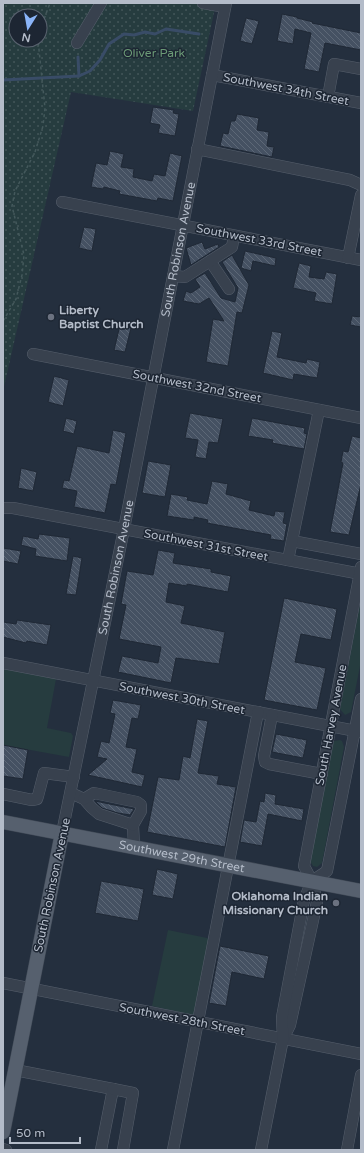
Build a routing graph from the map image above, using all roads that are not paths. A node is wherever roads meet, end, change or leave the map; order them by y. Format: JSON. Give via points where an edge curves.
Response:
{"nodes":[{"id":1,"x":101,"y":3,"type":"edge"},
{"id":2,"x":203,"y":3,"type":"edge"},
{"id":3,"x":225,"y":5,"type":"edge"},
{"id":4,"x":77,"y":44,"type":"dead end"},
{"id":5,"x":361,"y":69,"type":"edge"},
{"id":6,"x":212,"y":74,"type":"junction"},
{"id":7,"x":328,"y":97,"type":"junction"},
{"id":8,"x":361,"y":103,"type":"edge"},
{"id":9,"x":197,"y":149,"type":"junction"},
{"id":10,"x":361,"y":185,"type":"edge"},
{"id":11,"x":361,"y":195,"type":"edge"},
{"id":12,"x":62,"y":202,"type":"dead end"},
{"id":13,"x":183,"y":226,"type":"junction"},
{"id":14,"x":234,"y":236,"type":"junction"},
{"id":15,"x":348,"y":258,"type":"junction"},
{"id":16,"x":361,"y":260,"type":"edge"},
{"id":17,"x":210,"y":261,"type":"junction"},
{"id":18,"x":173,"y":276,"type":"junction"},
{"id":19,"x":229,"y":289,"type":"dead end"},
{"id":20,"x":32,"y":354,"type":"dead end"},
{"id":21,"x":153,"y":377,"type":"junction"},
{"id":22,"x":319,"y":410,"type":"junction"},
{"id":23,"x":361,"y":418,"type":"edge"},
{"id":24,"x":3,"y":508,"type":"edge"},
{"id":25,"x":124,"y":529,"type":"junction"},
{"id":26,"x":292,"y":542,"type":"junction"},
{"id":27,"x":361,"y":554,"type":"edge"},
{"id":28,"x":288,"y":560,"type":"junction"},
{"id":29,"x":361,"y":571,"type":"edge"},
{"id":30,"x":3,"y":663,"type":"edge"},
{"id":31,"x":94,"y":681,"type":"junction"},
{"id":32,"x":361,"y":699,"type":"edge"},
{"id":33,"x":258,"y":712,"type":"junction"},
{"id":34,"x":272,"y":715,"type":"junction"},
{"id":35,"x":332,"y":726,"type":"junction"},
{"id":36,"x":358,"y":731,"type":"edge"},
{"id":37,"x":322,"y":774,"type":"junction"},
{"id":38,"x":74,"y":776,"type":"junction"},
{"id":39,"x":71,"y":793,"type":"junction"},
{"id":40,"x":3,"y":794,"type":"edge"},
{"id":41,"x":84,"y":799,"type":"junction"},
{"id":42,"x":3,"y":822,"type":"edge"},
{"id":43,"x":133,"y":825,"type":"junction"},
{"id":44,"x":62,"y":833,"type":"junction"},
{"id":45,"x":134,"y":847,"type":"junction"},
{"id":46,"x":229,"y":865,"type":"junction"},
{"id":47,"x":312,"y":881,"type":"junction"},
{"id":48,"x":361,"y":891,"type":"edge"},
{"id":49,"x":3,"y":983,"type":"edge"},
{"id":50,"x":31,"y":989,"type":"junction"},
{"id":51,"x":198,"y":1022,"type":"junction"},
{"id":52,"x":283,"y":1038,"type":"junction"},
{"id":53,"x":361,"y":1054,"type":"edge"},
{"id":54,"x":15,"y":1070,"type":"junction"},
{"id":55,"x":361,"y":1076,"type":"edge"},
{"id":56,"x":113,"y":1089,"type":"junction"},
{"id":57,"x":3,"y":1132,"type":"edge"},
{"id":58,"x":3,"y":1149,"type":"edge"},
{"id":59,"x":6,"y":1150,"type":"edge"},
{"id":60,"x":101,"y":1150,"type":"edge"},
{"id":61,"x":124,"y":1150,"type":"edge"},
{"id":62,"x":173,"y":1150,"type":"edge"},
{"id":63,"x":261,"y":1150,"type":"edge"},
{"id":64,"x":347,"y":1150,"type":"edge"}],
"edges":[{"from":1,"to":4,"type":"street"},
{"from":2,"to":3,"type":"street"},
{"from":3,"to":6,"type":"street","name":"South Robinson Avenue"},
{"from":5,"to":7,"type":"street","via":[[334,64]]},
{"from":6,"to":7,"type":"street","name":"Southwest 34th Street"},
{"from":6,"to":9,"type":"street","name":"South Robinson Avenue"},
{"from":7,"to":8,"type":"street","name":"Southwest 34th Street"},
{"from":9,"to":10,"type":"street","via":[[350,180]]},
{"from":9,"to":13,"type":"street","name":"South Robinson Avenue"},
{"from":11,"to":15,"type":"street"},
{"from":12,"to":13,"type":"street","name":"Southwest 33rd Street"},
{"from":13,"to":14,"type":"street","name":"Southwest 33rd Street"},
{"from":13,"to":18,"type":"street","name":"South Robinson Avenue"},
{"from":14,"to":15,"type":"street","name":"Southwest 33rd Street"},
{"from":14,"to":17,"type":"street","via":[[232,247]]},
{"from":15,"to":16,"type":"street","name":"Southwest 33rd Street"},
{"from":17,"to":18,"type":"street","via":[[185,277]]},
{"from":17,"to":19,"type":"street"},
{"from":18,"to":21,"type":"street","name":"South Robinson Avenue"},
{"from":20,"to":21,"type":"street","name":"Southwest 32nd Street"},
{"from":21,"to":22,"type":"street","name":"Southwest 32nd Street"},
{"from":21,"to":25,"type":"street","name":"South Robinson Avenue"},
{"from":22,"to":23,"type":"street","name":"Southwest 32nd Street"},
{"from":22,"to":26,"type":"street"},
{"from":24,"to":25,"type":"street","name":"Southwest 31st Street"},
{"from":25,"to":28,"type":"street","name":"Southwest 31st Street"},
{"from":25,"to":31,"type":"street","name":"South Robinson Avenue"},
{"from":26,"to":27,"type":"street"},
{"from":26,"to":28,"type":"street"},
{"from":28,"to":29,"type":"street","name":"Southwest 31st Street"},
{"from":29,"to":35,"type":"street","name":"South Harvey Avenue"},
{"from":30,"to":31,"type":"street","name":"Southwest 30th Street"},
{"from":31,"to":33,"type":"street","name":"Southwest 30th Street"},
{"from":31,"to":38,"type":"street","name":"South Robinson Avenue"},
{"from":32,"to":36,"type":"street","name":"South Harvey Avenue"},
{"from":33,"to":34,"type":"street","name":"Southwest 30th Street"},
{"from":33,"to":46,"type":"street"},
{"from":34,"to":35,"type":"street","name":"Southwest 30th Street"},
{"from":34,"to":37,"type":"street","via":[[265,762]]},
{"from":35,"to":36,"type":"street","name":"Southwest 30th Street"},
{"from":35,"to":37,"type":"street","name":"South Harvey Avenue"},
{"from":36,"to":47,"type":"street","name":"South Harvey Avenue","via":[[327,870]]},
{"from":37,"to":47,"type":"street","name":"South Harvey Avenue","via":[[304,866]]},
{"from":38,"to":39,"type":"street","name":"South Robinson Avenue"},
{"from":38,"to":40,"type":"street","via":[[44,772],[38,796],[32,800]]},
{"from":39,"to":41,"type":"street"},
{"from":39,"to":44,"type":"street","name":"South Robinson Avenue"},
{"from":41,"to":43,"type":"street","via":[[100,814]]},
{"from":41,"to":43,"type":"street","via":[[94,793],[137,802],[141,805],[141,811]]},
{"from":42,"to":44,"type":"main road","name":"Southwest 29th Street"},
{"from":43,"to":45,"type":"street"},
{"from":44,"to":45,"type":"main road","name":"Southwest 29th Street"},
{"from":44,"to":50,"type":"main road","name":"South Robinson Avenue"},
{"from":45,"to":46,"type":"main road","name":"Southwest 29th Street"},
{"from":46,"to":47,"type":"main road","name":"Southwest 29th Street"},
{"from":46,"to":51,"type":"street"},
{"from":47,"to":48,"type":"main road","name":"Southwest 29th Street"},
{"from":47,"to":52,"type":"street","name":"South Harvey Avenue","via":[[317,902],[290,1025]]},
{"from":49,"to":50,"type":"street","name":"Southwest 28th Street"},
{"from":50,"to":51,"type":"street","name":"Southwest 28th Street"},
{"from":50,"to":54,"type":"main road","name":"South Robinson Avenue"},
{"from":51,"to":52,"type":"street","name":"Southwest 28th Street"},
{"from":51,"to":62,"type":"street"},
{"from":52,"to":53,"type":"street","name":"Southwest 28th Street"},
{"from":52,"to":63,"type":"street","name":"South Harvey Avenue"},
{"from":54,"to":56,"type":"street"},
{"from":54,"to":57,"type":"main road","name":"South Robinson Avenue"},
{"from":55,"to":64,"type":"street"},
{"from":56,"to":60,"type":"street"},
{"from":56,"to":61,"type":"street","via":[[133,1093]]},
{"from":58,"to":59,"type":"street"}]}
